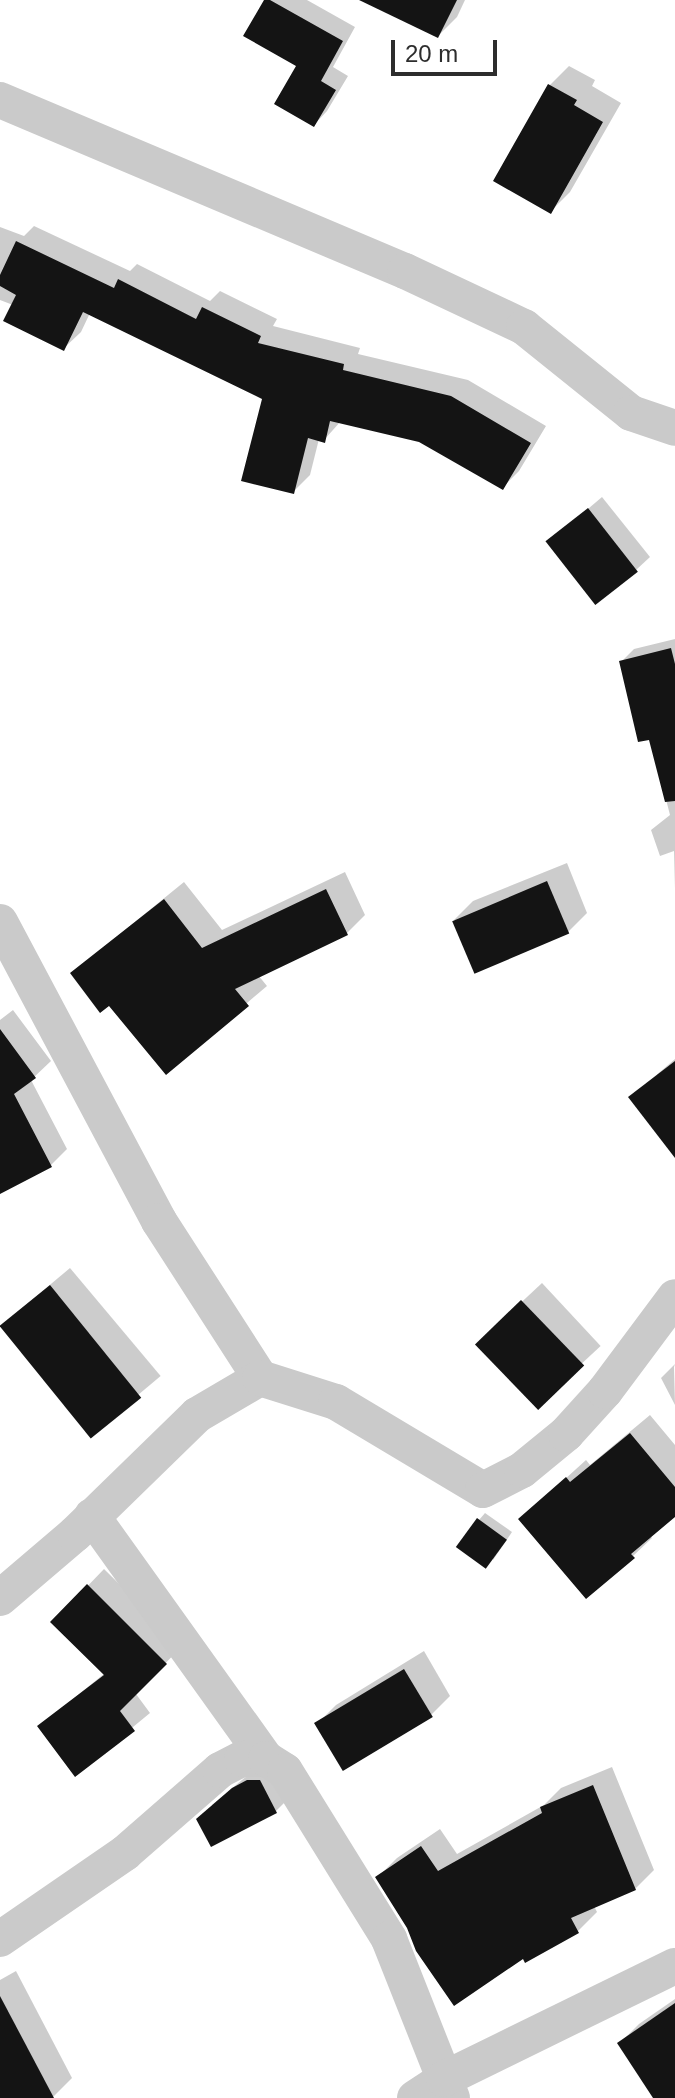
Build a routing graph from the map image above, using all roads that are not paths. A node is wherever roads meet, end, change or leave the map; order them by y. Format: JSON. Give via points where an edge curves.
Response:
{"nodes":[{"id":1,"x":0,"y":100,"type":"edge"},
{"id":2,"x":675,"y":428,"type":"edge"},
{"id":3,"x":0,"y":922,"type":"edge"},
{"id":4,"x":675,"y":1297,"type":"edge"},
{"id":5,"x":260,"y":1378,"type":"junction"},
{"id":6,"x":92,"y":1516,"type":"junction"},
{"id":7,"x":0,"y":1598,"type":"edge"},
{"id":8,"x":266,"y":1759,"type":"junction"},
{"id":9,"x":0,"y":1939,"type":"edge"},
{"id":10,"x":675,"y":1966,"type":"edge"},
{"id":11,"x":437,"y":2092,"type":"edge"}],
"edges":[{"from":1,"to":2,"type":"street","via":[[405,271],[524,327],[631,413]]},
{"from":3,"to":5,"type":"street","via":[[159,1221]]},
{"from":4,"to":5,"type":"street","via":[[566,1434],[522,1470],[483,1490],[336,1402]]},
{"from":5,"to":6,"type":"street","via":[[197,1415]]},
{"from":6,"to":7,"type":"street"},
{"from":6,"to":8,"type":"street"},
{"from":8,"to":9,"type":"street","via":[[242,1759],[220,1770],[125,1853]]},
{"from":8,"to":11,"type":"street","via":[[285,1771],[389,1939]]},
{"from":10,"to":11,"type":"street"}]}
